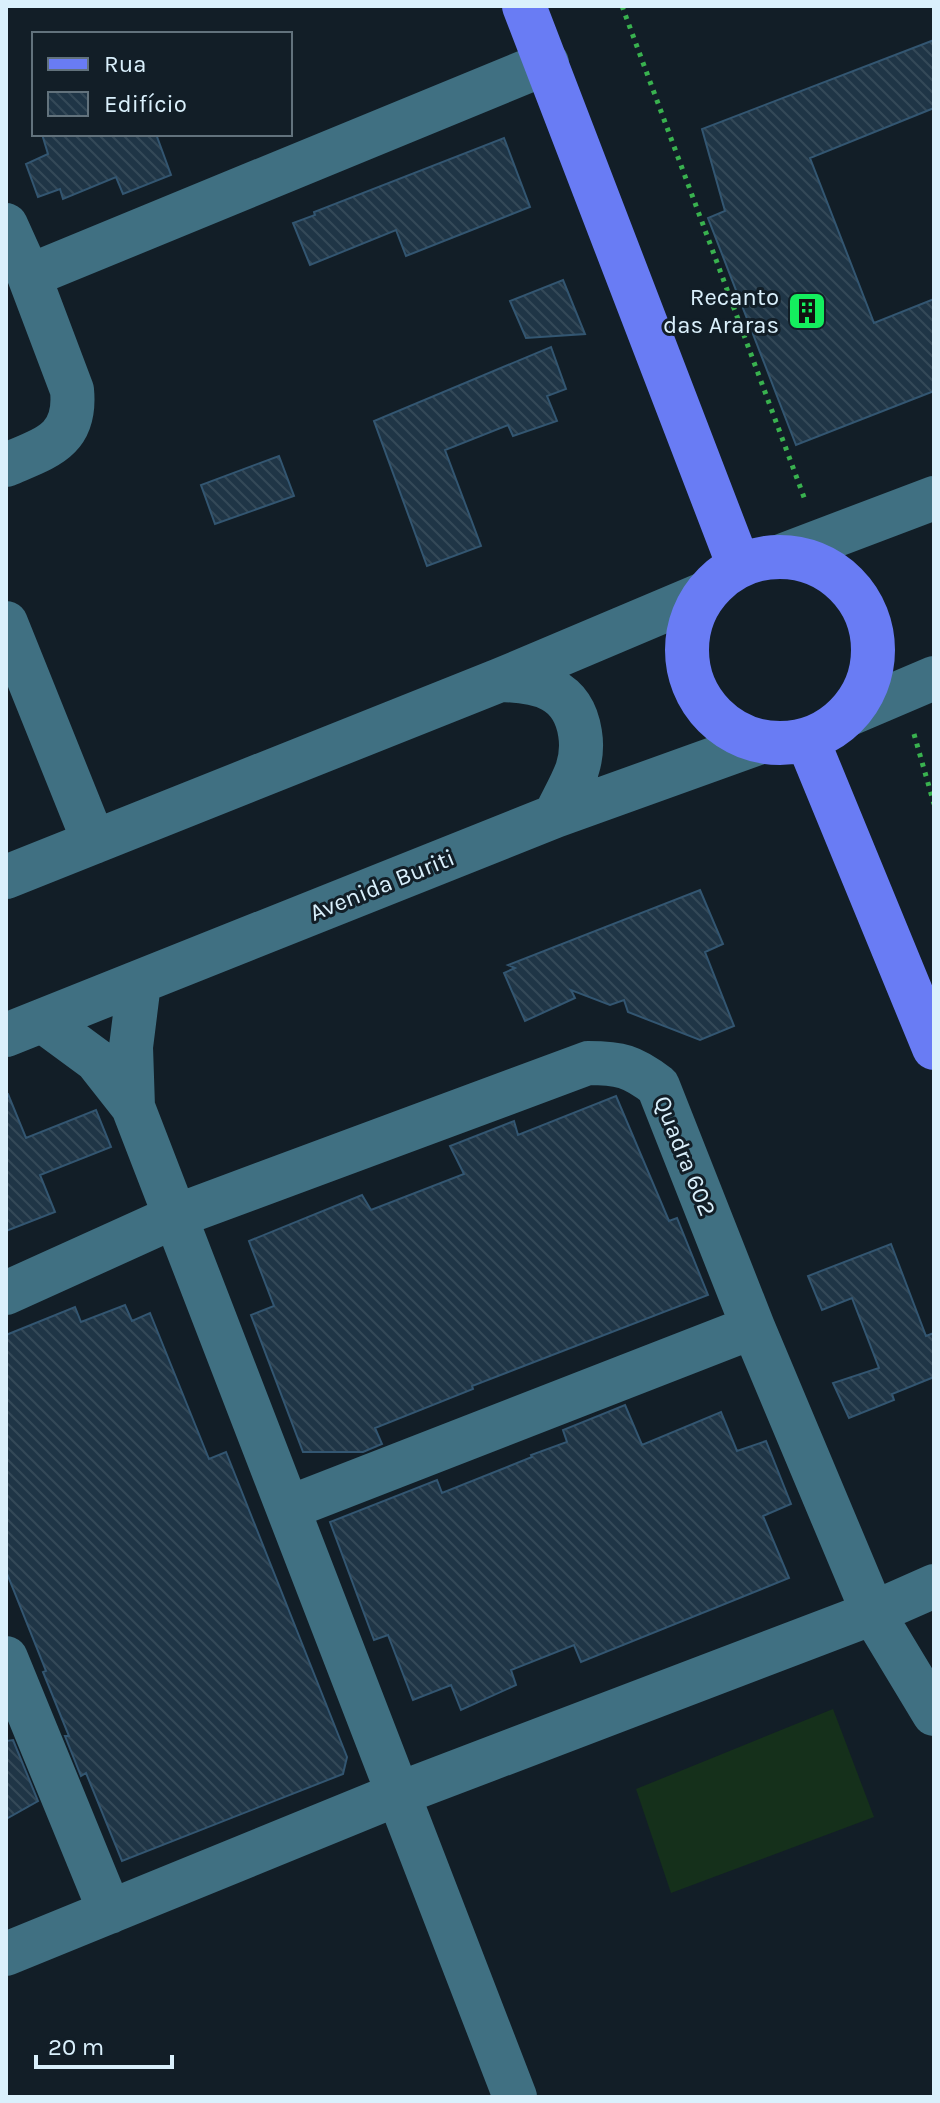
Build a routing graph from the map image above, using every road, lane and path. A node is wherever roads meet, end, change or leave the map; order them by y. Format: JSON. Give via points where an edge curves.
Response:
{"nodes":[{"id":1,"x":524,"y":6,"type":"edge"},
{"id":2,"x":622,"y":6,"type":"edge"},
{"id":3,"x":547,"y":63,"type":"junction"},
{"id":4,"x":6,"y":225,"type":"edge"},
{"id":5,"x":29,"y":276,"type":"junction"},
{"id":6,"x":6,"y":465,"type":"edge"},
{"id":7,"x":934,"y":498,"type":"edge"},
{"id":8,"x":830,"y":539,"type":"junction"},
{"id":9,"x":781,"y":556,"type":"junction"},
{"id":10,"x":739,"y":566,"type":"junction"},
{"id":11,"x":706,"y":593,"type":"junction"},
{"id":12,"x":6,"y":623,"type":"edge"},
{"id":13,"x":500,"y":680,"type":"junction"},
{"id":14,"x":918,"y":685,"type":"edge"},
{"id":15,"x":847,"y":715,"type":"junction"},
{"id":16,"x":24,"y":723,"type":"edge"},
{"id":17,"x":807,"y":739,"type":"junction"},
{"id":18,"x":761,"y":742,"type":"junction"},
{"id":19,"x":934,"y":804,"type":"edge"},
{"id":20,"x":555,"y":816,"type":"junction"},
{"id":21,"x":94,"y":842,"type":"junction"},
{"id":22,"x":6,"y":877,"type":"edge"},
{"id":23,"x":139,"y":983,"type":"junction"},
{"id":24,"x":24,"y":1028,"type":"edge"},
{"id":25,"x":934,"y":1048,"type":"edge"},
{"id":26,"x":133,"y":1107,"type":"junction"},
{"id":27,"x":176,"y":1216,"type":"junction"},
{"id":28,"x":6,"y":1293,"type":"edge"},
{"id":29,"x":753,"y":1327,"type":"junction"},
{"id":30,"x":288,"y":1508,"type":"junction"},
{"id":31,"x":934,"y":1586,"type":"edge"},
{"id":32,"x":873,"y":1613,"type":"junction"},
{"id":33,"x":6,"y":1658,"type":"edge"},
{"id":34,"x":934,"y":1714,"type":"edge"},
{"id":35,"x":398,"y":1794,"type":"junction"},
{"id":36,"x":110,"y":1912,"type":"junction"},
{"id":37,"x":6,"y":1954,"type":"edge"},
{"id":38,"x":515,"y":2097,"type":"edge"}],
"edges":[{"from":1,"to":3,"type":"main road"},
{"from":2,"to":8,"type":"path","via":[[806,505]]},
{"from":3,"to":5,"type":"street"},
{"from":3,"to":10,"type":"main road"},
{"from":4,"to":5,"type":"street"},
{"from":5,"to":6,"type":"street","via":[[72,390],[74,409],[53,444]]},
{"from":7,"to":8,"type":"street"},
{"from":8,"to":9,"type":"street"},
{"from":8,"to":14,"type":"path","via":[[882,612]]},
{"from":9,"to":10,"type":"main road"},
{"from":9,"to":15,"type":"main road","via":[[812,561],[838,576],[859,600],[871,628],[873,659],[865,689]]},
{"from":10,"to":11,"type":"main road"},
{"from":11,"to":13,"type":"street"},
{"from":11,"to":18,"type":"main road","via":[[687,643],[698,695],[715,717]]},
{"from":12,"to":16,"type":"street"},
{"from":13,"to":20,"type":"street","via":[[552,688],[577,719],[582,745],[578,768]]},
{"from":13,"to":21,"type":"street"},
{"from":14,"to":15,"type":"street"},
{"from":14,"to":19,"type":"path"},
{"from":15,"to":17,"type":"main road"},
{"from":16,"to":21,"type":"street"},
{"from":17,"to":18,"type":"main road"},
{"from":17,"to":25,"type":"main road"},
{"from":18,"to":20,"type":"street","name":"Avenida Buriti"},
{"from":20,"to":23,"type":"street","name":"Avenida Buriti"},
{"from":21,"to":22,"type":"street"},
{"from":23,"to":24,"type":"street","name":"Avenida Buriti"},
{"from":23,"to":26,"type":"street","via":[[131,1047]]},
{"from":24,"to":26,"type":"street","via":[[96,1060]]},
{"from":26,"to":27,"type":"street"},
{"from":27,"to":28,"type":"street","name":"Quadra 602"},
{"from":27,"to":29,"type":"street","name":"Quadra 602","via":[[588,1063],[614,1063],[637,1069],[658,1086]]},
{"from":27,"to":30,"type":"street"},
{"from":29,"to":30,"type":"street"},
{"from":29,"to":32,"type":"street","name":"Quadra 602"},
{"from":30,"to":35,"type":"street"},
{"from":31,"to":32,"type":"street"},
{"from":32,"to":34,"type":"street","name":"Quadra 602"},
{"from":32,"to":35,"type":"street"},
{"from":33,"to":36,"type":"street"},
{"from":35,"to":36,"type":"street"},
{"from":35,"to":38,"type":"street"},
{"from":36,"to":37,"type":"street"}]}
